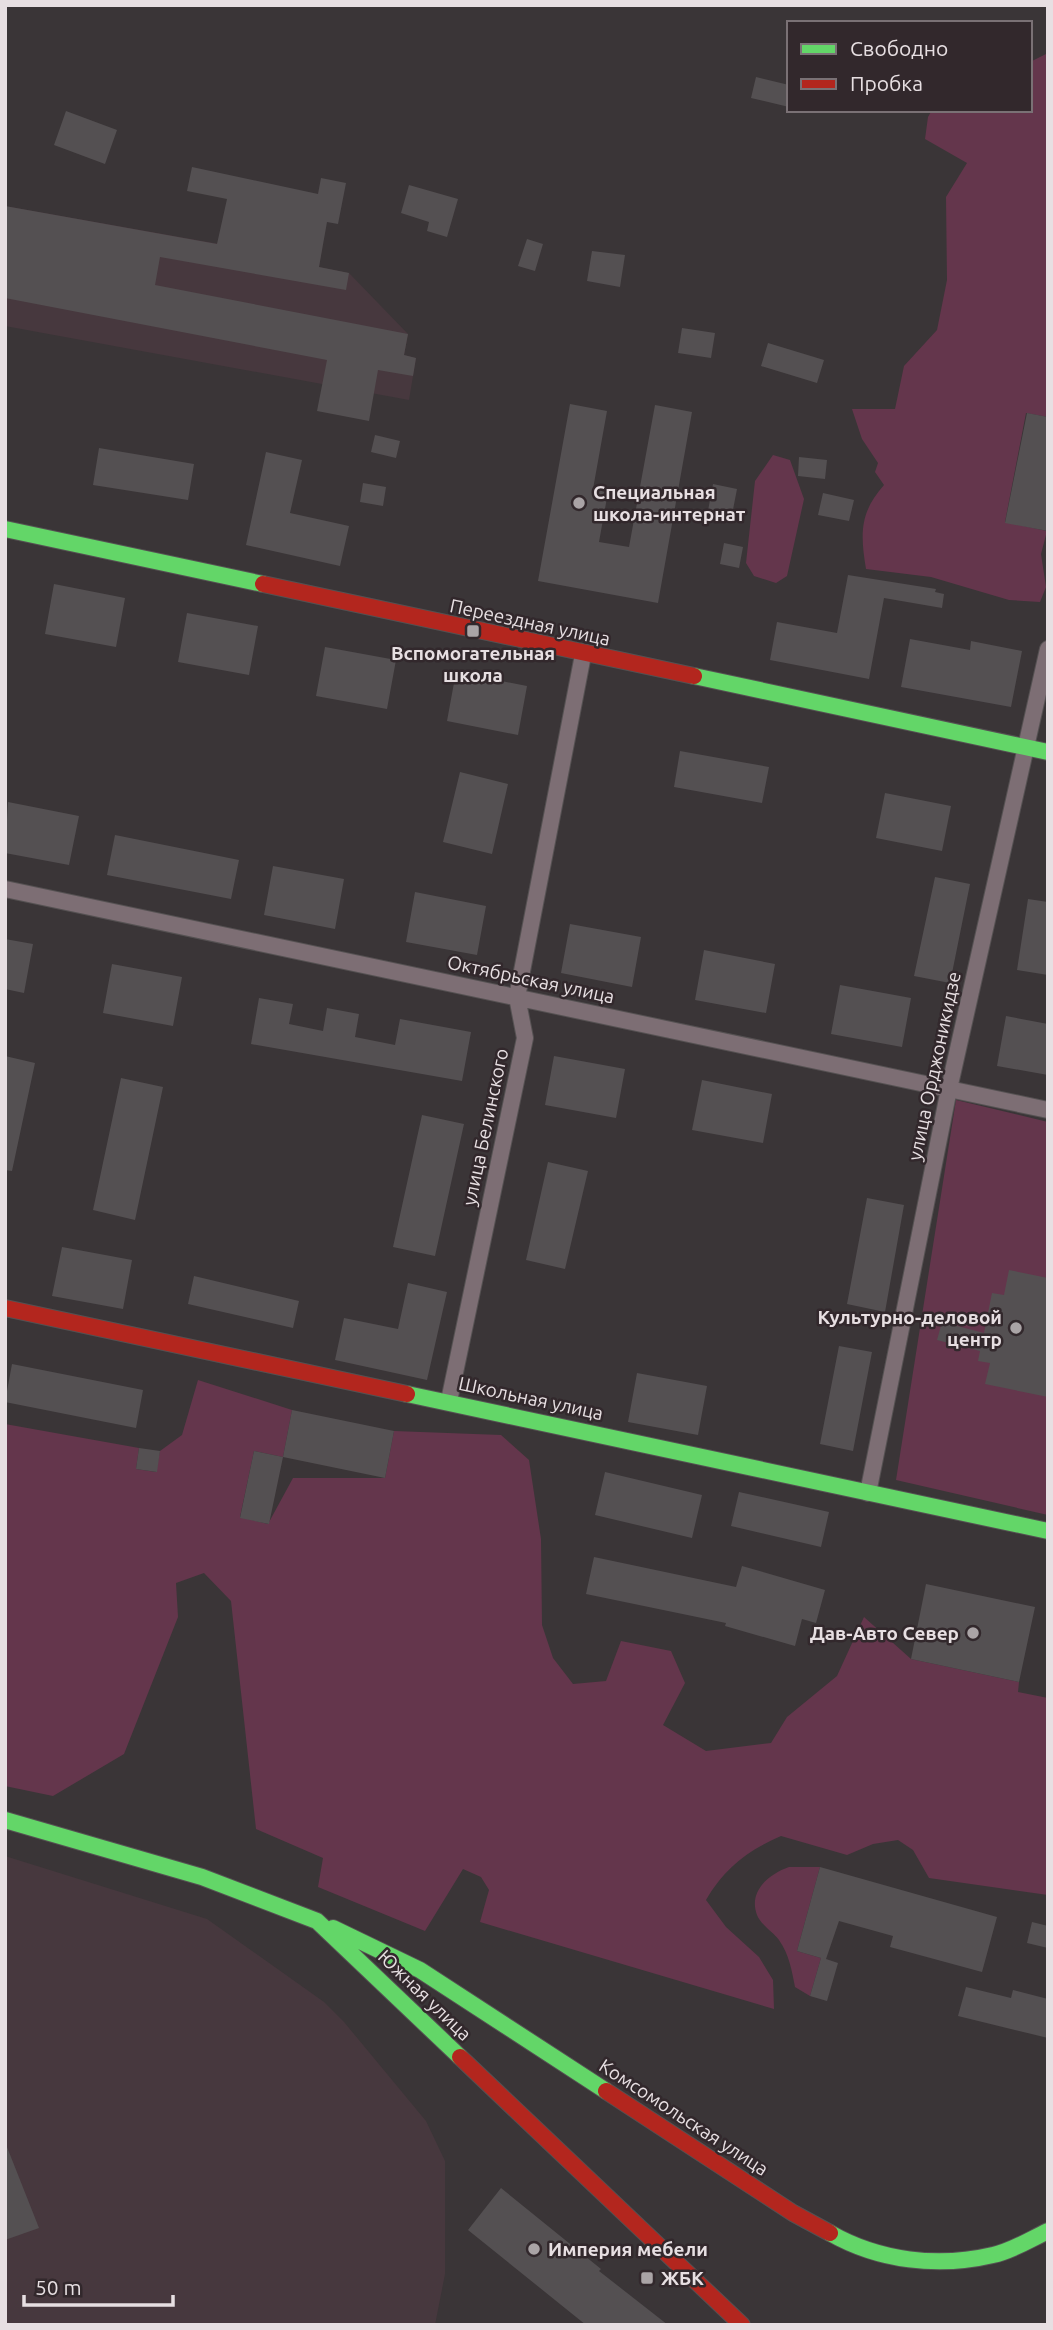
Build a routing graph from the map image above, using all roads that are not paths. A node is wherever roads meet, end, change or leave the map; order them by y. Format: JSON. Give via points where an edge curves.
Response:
{"nodes":[{"id":1,"x":5,"y":529,"type":"edge"},
{"id":2,"x":1048,"y":649,"type":"edge"},
{"id":3,"x":583,"y":655,"type":"junction"},
{"id":4,"x":1027,"y":748,"type":"junction"},
{"id":5,"x":1048,"y":752,"type":"edge"},
{"id":6,"x":5,"y":889,"type":"edge"},
{"id":7,"x":517,"y":997,"type":"junction"},
{"id":8,"x":949,"y":1089,"type":"junction"},
{"id":9,"x":1048,"y":1110,"type":"edge"},
{"id":10,"x":5,"y":1308,"type":"edge"},
{"id":11,"x":449,"y":1401,"type":"junction"},
{"id":12,"x":868,"y":1493,"type":"junction"},
{"id":13,"x":1048,"y":1531,"type":"edge"},
{"id":14,"x":5,"y":1820,"type":"edge"},
{"id":15,"x":317,"y":1921,"type":"junction"},
{"id":16,"x":1048,"y":2231,"type":"edge"},
{"id":17,"x":742,"y":2325,"type":"edge"}],
"edges":[{"from":1,"to":3,"type":"street","name":"Переездная улица"},
{"from":2,"to":4,"type":"street","name":"улица Орджоникидзе"},
{"from":3,"to":4,"type":"street","name":"Переездная улица"},
{"from":3,"to":7,"type":"street","name":"улица Белинского"},
{"from":4,"to":5,"type":"street","name":"Переездная улица"},
{"from":4,"to":8,"type":"street","name":"улица Орджоникидзе"},
{"from":6,"to":7,"type":"street","name":"Октябрьская улица"},
{"from":7,"to":8,"type":"street","name":"Октябрьская улица"},
{"from":7,"to":11,"type":"street","name":"улица Белинского","via":[[525,1038]]},
{"from":8,"to":9,"type":"street","name":"Октябрьская улица"},
{"from":8,"to":12,"type":"street","name":"улица Орджоникидзе"},
{"from":10,"to":11,"type":"street","name":"Школьная улица"},
{"from":11,"to":12,"type":"street","name":"Школьная улица"},
{"from":12,"to":13,"type":"street","name":"Школьная улица"},
{"from":14,"to":15,"type":"street","name":"Южная улица","via":[[191,1871]]},
{"from":15,"to":16,"type":"street","name":"Комсомольская улица","via":[[420,1970],[793,2213],[849,2244],[896,2259],[943,2261],[995,2255]]},
{"from":15,"to":17,"type":"street","name":"Южная улица"}]}
